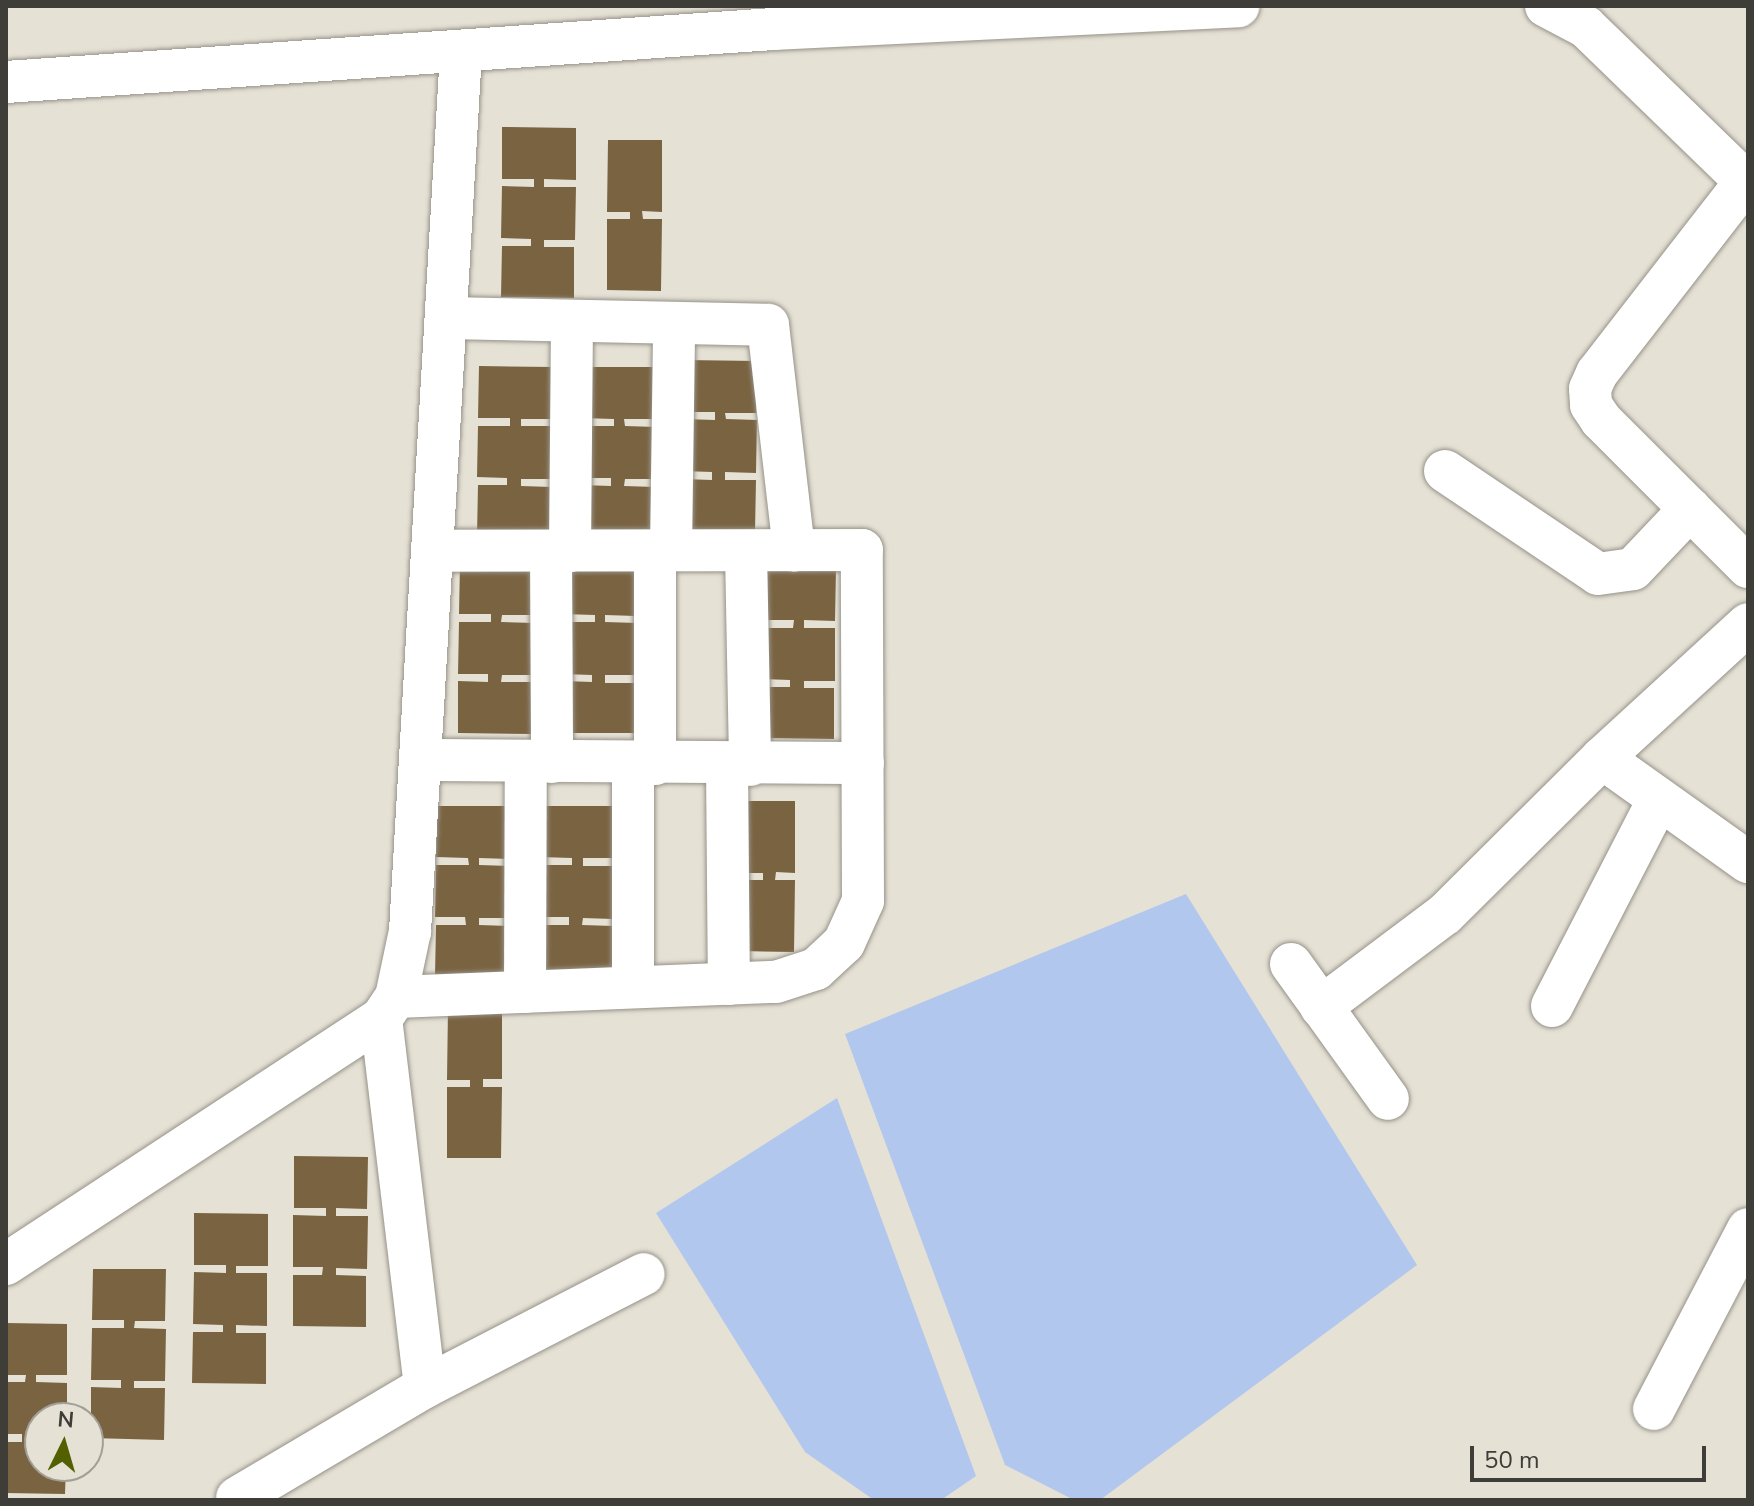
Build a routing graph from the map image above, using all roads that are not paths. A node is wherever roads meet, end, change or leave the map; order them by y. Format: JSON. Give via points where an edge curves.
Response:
{"nodes":[{"id":1,"x":1238,"y":6,"type":"edge"},
{"id":2,"x":1546,"y":6,"type":"edge"},
{"id":3,"x":774,"y":18,"type":"edge"},
{"id":4,"x":461,"y":51,"type":"junction"},
{"id":5,"x":6,"y":82,"type":"edge"},
{"id":6,"x":1747,"y":182,"type":"edge"},
{"id":7,"x":446,"y":318,"type":"junction"},
{"id":8,"x":572,"y":321,"type":"junction"},
{"id":9,"x":674,"y":323,"type":"junction"},
{"id":10,"x":1445,"y":471,"type":"dead end"},
{"id":11,"x":1690,"y":509,"type":"junction"},
{"id":12,"x":663,"y":550,"type":"junction"},
{"id":13,"x":432,"y":551,"type":"junction"},
{"id":14,"x":560,"y":551,"type":"junction"},
{"id":15,"x":746,"y":551,"type":"junction"},
{"id":16,"x":794,"y":551,"type":"junction"},
{"id":17,"x":1748,"y":567,"type":"edge"},
{"id":18,"x":1748,"y":624,"type":"edge"},
{"id":19,"x":1602,"y":758,"type":"junction"},
{"id":20,"x":420,"y":760,"type":"junction"},
{"id":21,"x":539,"y":762,"type":"junction"},
{"id":22,"x":863,"y":763,"type":"junction"},
{"id":23,"x":644,"y":764,"type":"junction"},
{"id":24,"x":738,"y":765,"type":"junction"},
{"id":25,"x":1659,"y":799,"type":"junction"},
{"id":26,"x":1748,"y":862,"type":"edge"},
{"id":27,"x":1291,"y":964,"type":"dead end"},
{"id":28,"x":729,"y":984,"type":"junction"},
{"id":29,"x":633,"y":987,"type":"junction"},
{"id":30,"x":525,"y":992,"type":"junction"},
{"id":31,"x":1552,"y":1006,"type":"dead end"},
{"id":32,"x":1321,"y":1007,"type":"junction"},
{"id":33,"x":389,"y":1008,"type":"junction"},
{"id":34,"x":1388,"y":1099,"type":"dead end"},
{"id":35,"x":1748,"y":1229,"type":"edge"},
{"id":36,"x":6,"y":1264,"type":"edge"},
{"id":37,"x":644,"y":1274,"type":"dead end"},
{"id":38,"x":425,"y":1387,"type":"junction"},
{"id":39,"x":1654,"y":1409,"type":"dead end"},
{"id":40,"x":237,"y":1499,"type":"edge"}],
"edges":[{"from":1,"to":3,"type":"street"},
{"from":2,"to":6,"type":"street","via":[[1586,27]]},
{"from":3,"to":4,"type":"street"},
{"from":4,"to":5,"type":"street"},
{"from":4,"to":7,"type":"street"},
{"from":6,"to":11,"type":"street","via":[[1590,389],[1591,405],[1601,420]]},
{"from":7,"to":8,"type":"street"},
{"from":7,"to":13,"type":"street"},
{"from":8,"to":9,"type":"street"},
{"from":8,"to":14,"type":"street"},
{"from":9,"to":12,"type":"street"},
{"from":9,"to":16,"type":"street","via":[[768,325]]},
{"from":10,"to":11,"type":"street","via":[[1598,574],[1633,569]]},
{"from":11,"to":17,"type":"street"},
{"from":12,"to":14,"type":"street"},
{"from":12,"to":15,"type":"street"},
{"from":12,"to":23,"type":"street"},
{"from":13,"to":14,"type":"street"},
{"from":13,"to":20,"type":"street"},
{"from":14,"to":21,"type":"street"},
{"from":15,"to":16,"type":"street"},
{"from":15,"to":24,"type":"street"},
{"from":16,"to":22,"type":"street","via":[[862,550]]},
{"from":18,"to":19,"type":"street"},
{"from":19,"to":25,"type":"street"},
{"from":19,"to":32,"type":"street","via":[[1445,914]]},
{"from":20,"to":21,"type":"street"},
{"from":20,"to":33,"type":"street","via":[[410,931]]},
{"from":21,"to":23,"type":"street"},
{"from":21,"to":30,"type":"street"},
{"from":22,"to":24,"type":"street"},
{"from":22,"to":28,"type":"street","via":[[863,901],[844,943],[816,969],[776,982]]},
{"from":23,"to":24,"type":"street"},
{"from":23,"to":29,"type":"street"},
{"from":24,"to":28,"type":"street"},
{"from":25,"to":26,"type":"street"},
{"from":25,"to":31,"type":"street"},
{"from":27,"to":32,"type":"street"},
{"from":28,"to":29,"type":"street"},
{"from":29,"to":30,"type":"street"},
{"from":30,"to":33,"type":"street"},
{"from":32,"to":34,"type":"street"},
{"from":33,"to":36,"type":"street"},
{"from":33,"to":38,"type":"street"},
{"from":35,"to":39,"type":"street"},
{"from":37,"to":38,"type":"street"},
{"from":38,"to":40,"type":"street"}]}
